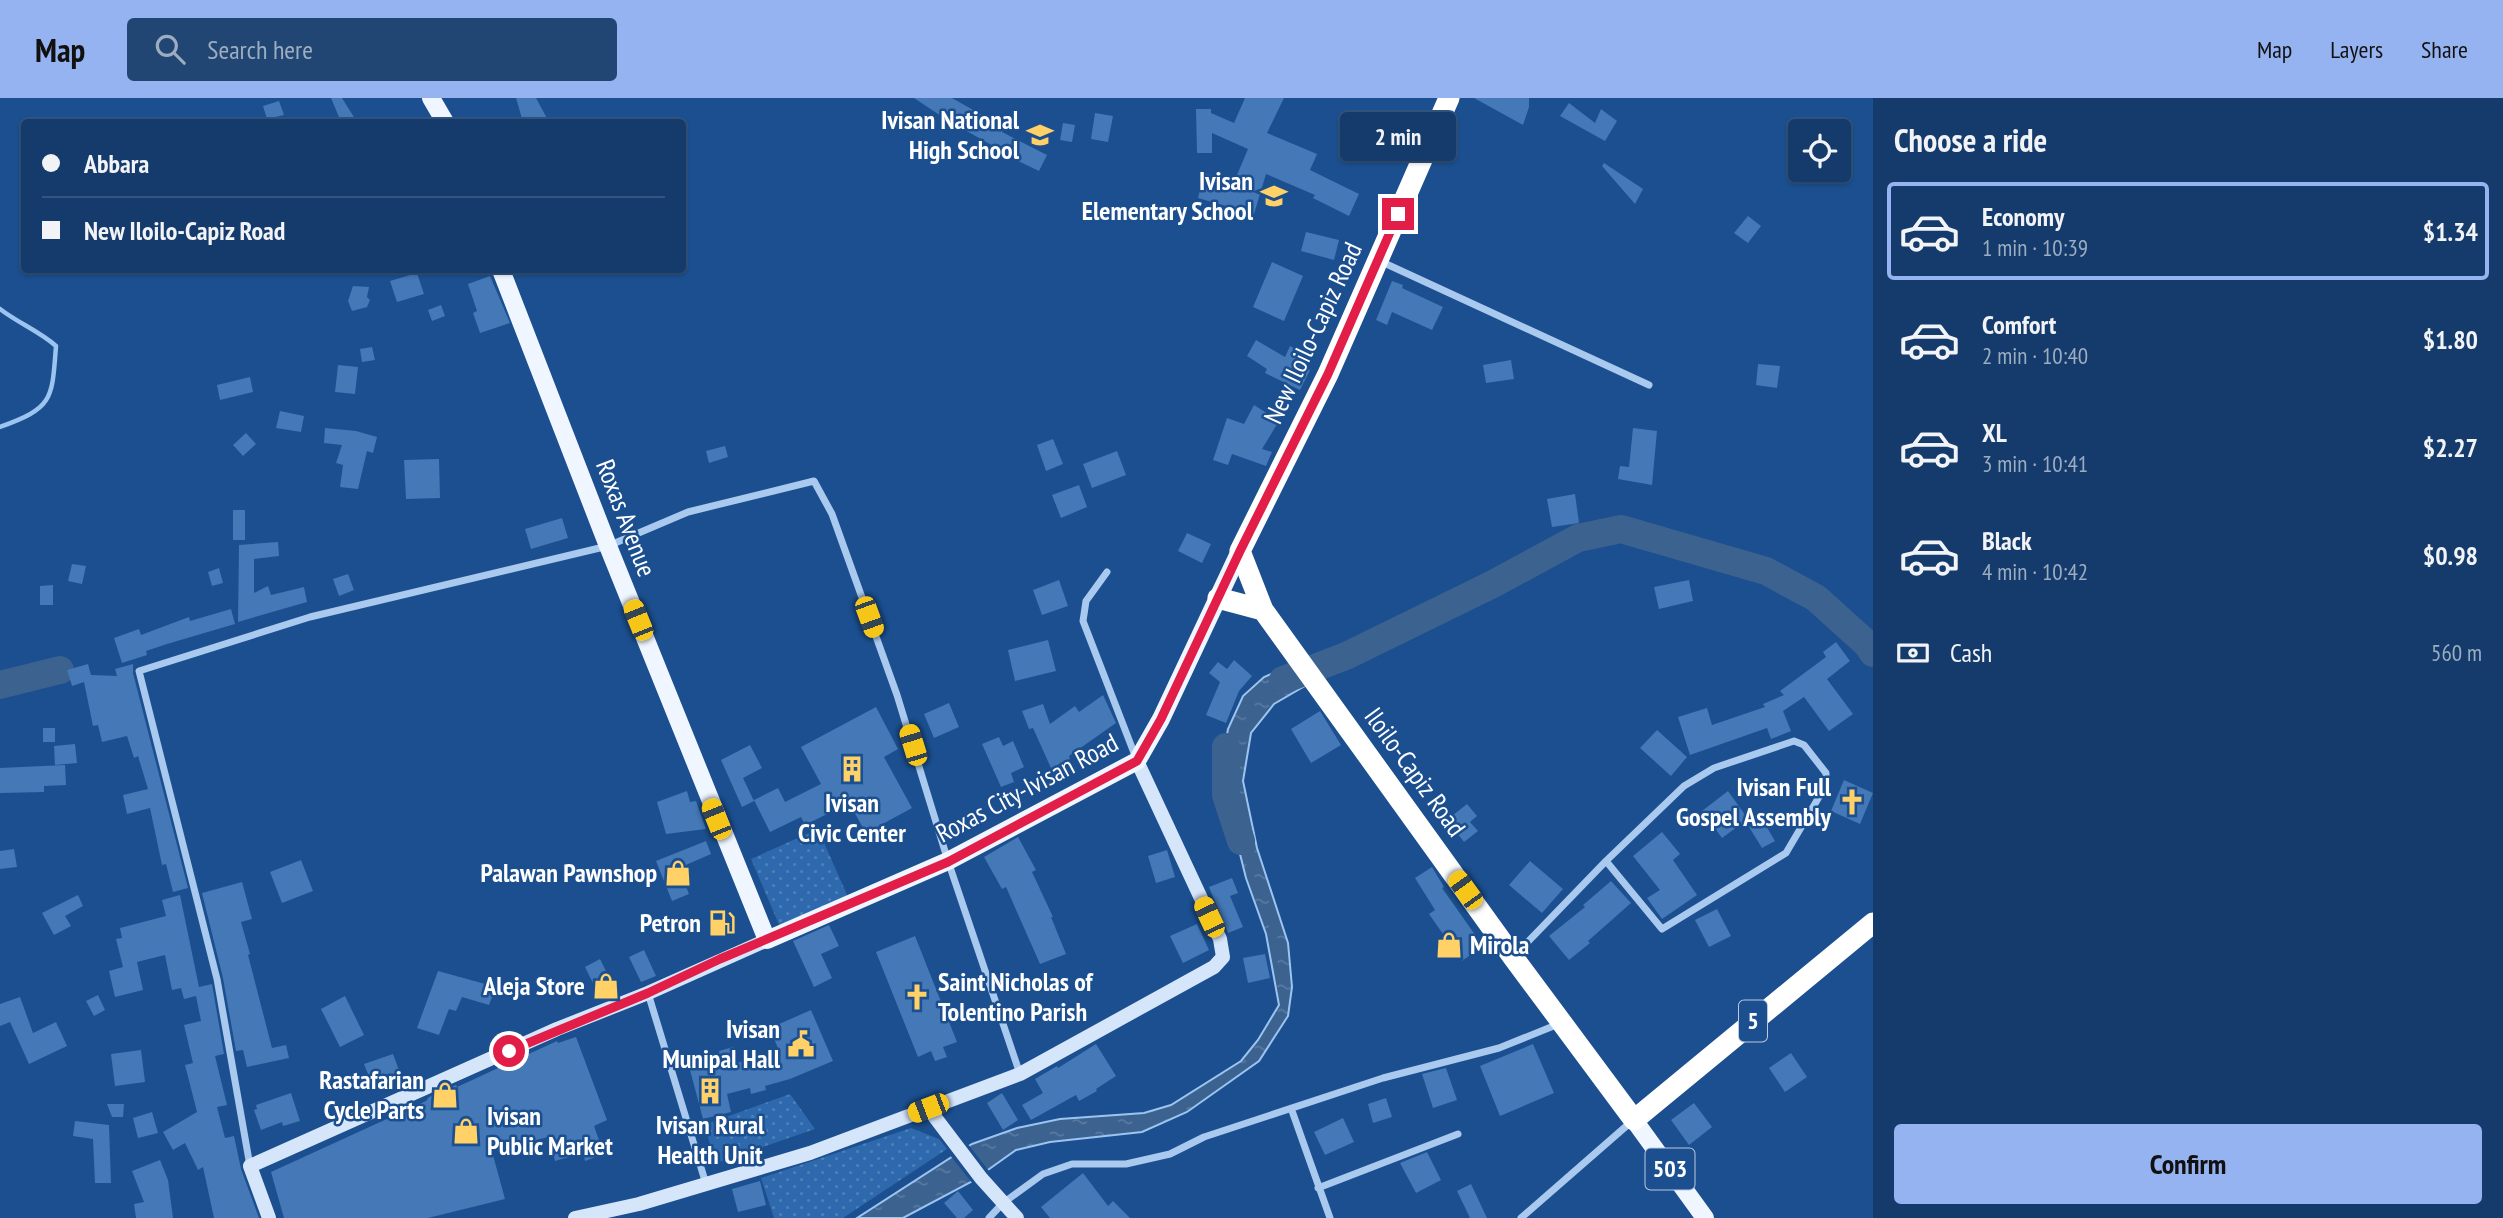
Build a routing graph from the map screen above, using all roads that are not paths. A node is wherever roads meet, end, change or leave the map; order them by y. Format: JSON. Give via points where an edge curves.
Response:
{"nodes":[{"id":1,"x":431,"y":98,"type":"edge"},
{"id":2,"x":1449,"y":98,"type":"edge"},
{"id":3,"x":443,"y":119,"type":"edge"},
{"id":4,"x":1378,"y":260,"type":"junction"},
{"id":5,"x":502,"y":273,"type":"edge"},
{"id":6,"x":1649,"y":384,"type":"dead end"},
{"id":7,"x":608,"y":546,"type":"junction"},
{"id":8,"x":1240,"y":551,"type":"junction"},
{"id":9,"x":1107,"y":572,"type":"dead end"},
{"id":10,"x":1218,"y":598,"type":"junction"},
{"id":11,"x":1263,"y":610,"type":"junction"},
{"id":12,"x":1137,"y":761,"type":"junction"},
{"id":13,"x":1606,"y":861,"type":"junction"},
{"id":14,"x":948,"y":862,"type":"junction"},
{"id":15,"x":1873,"y":923,"type":"edge"},
{"id":16,"x":766,"y":940,"type":"junction"},
{"id":17,"x":1513,"y":957,"type":"junction"},
{"id":18,"x":648,"y":993,"type":"junction"},
{"id":19,"x":1562,"y":1023,"type":"junction"},
{"id":20,"x":1020,"y":1074,"type":"junction"},
{"id":21,"x":928,"y":1108,"type":"junction"},
{"id":22,"x":1291,"y":1108,"type":"junction"},
{"id":23,"x":1634,"y":1120,"type":"junction"},
{"id":24,"x":1458,"y":1134,"type":"dead end"},
{"id":25,"x":250,"y":1166,"type":"junction"},
{"id":26,"x":706,"y":1184,"type":"junction"},
{"id":27,"x":1318,"y":1188,"type":"junction"},
{"id":28,"x":1003,"y":1203,"type":"junction"},
{"id":29,"x":269,"y":1218,"type":"edge"},
{"id":30,"x":575,"y":1218,"type":"edge"},
{"id":31,"x":989,"y":1218,"type":"edge"},
{"id":32,"x":1017,"y":1218,"type":"edge"},
{"id":33,"x":1330,"y":1218,"type":"edge"},
{"id":34,"x":1521,"y":1218,"type":"edge"},
{"id":35,"x":1705,"y":1218,"type":"edge"}],
"edges":[{"from":1,"to":3,"type":"main road"},
{"from":2,"to":4,"type":"highway","name":"New Iloilo-Capiz Road"},
{"from":4,"to":6,"type":"street"},
{"from":4,"to":8,"type":"highway","name":"New Iloilo-Capiz Road","via":[[1328,374]]},
{"from":5,"to":7,"type":"main road","name":"Roxas Avenue"},
{"from":7,"to":14,"type":"street","via":[[688,512],[814,481],[832,514],[893,682]]},
{"from":7,"to":16,"type":"main road","name":"Roxas Avenue"},
{"from":7,"to":25,"type":"street","via":[[310,617],[139,670],[217,979]]},
{"from":8,"to":10,"type":"main road","name":"Roxas City-Ivisan Road"},
{"from":8,"to":11,"type":"highway","name":"Iloilo-Capiz Road"},
{"from":9,"to":12,"type":"street","via":[[1086,601],[1083,621]]},
{"from":10,"to":11,"type":"highway"},
{"from":10,"to":12,"type":"main road","name":"Roxas City-Ivisan Road"},
{"from":11,"to":17,"type":"highway","name":"Iloilo-Capiz Road"},
{"from":12,"to":14,"type":"main road","name":"Roxas City-Ivisan Road"},
{"from":12,"to":20,"type":"street","via":[[1220,939],[1223,957],[1214,967]]},
{"from":13,"to":13,"type":"street","via":[[1662,929],[1786,852],[1826,785],[1826,773],[1804,745],[1794,741],[1714,768],[1684,786]]},
{"from":13,"to":17,"type":"street"},
{"from":14,"to":16,"type":"main road","name":"Roxas City-Ivisan Road"},
{"from":14,"to":20,"type":"street"},
{"from":15,"to":23,"type":"highway","number":"5"},
{"from":16,"to":18,"type":"street"},
{"from":17,"to":19,"type":"highway","name":"Iloilo-Capiz Road"},
{"from":18,"to":25,"type":"street"},
{"from":18,"to":26,"type":"street"},
{"from":19,"to":22,"type":"street","via":[[1499,1048]]},
{"from":19,"to":23,"type":"highway","name":"Iloilo-Capiz Road"},
{"from":20,"to":21,"type":"street"},
{"from":21,"to":26,"type":"street","via":[[810,1153]]},
{"from":21,"to":28,"type":"street"},
{"from":22,"to":27,"type":"street"},
{"from":22,"to":28,"type":"street","via":[[1170,1153],[1126,1164],[1072,1164],[1043,1174]]},
{"from":23,"to":34,"type":"street"},
{"from":23,"to":35,"type":"main road","number":"503"},
{"from":24,"to":27,"type":"street"},
{"from":25,"to":29,"type":"street"},
{"from":26,"to":30,"type":"street"},
{"from":27,"to":33,"type":"street"},
{"from":28,"to":31,"type":"street"},
{"from":28,"to":32,"type":"street"}]}
